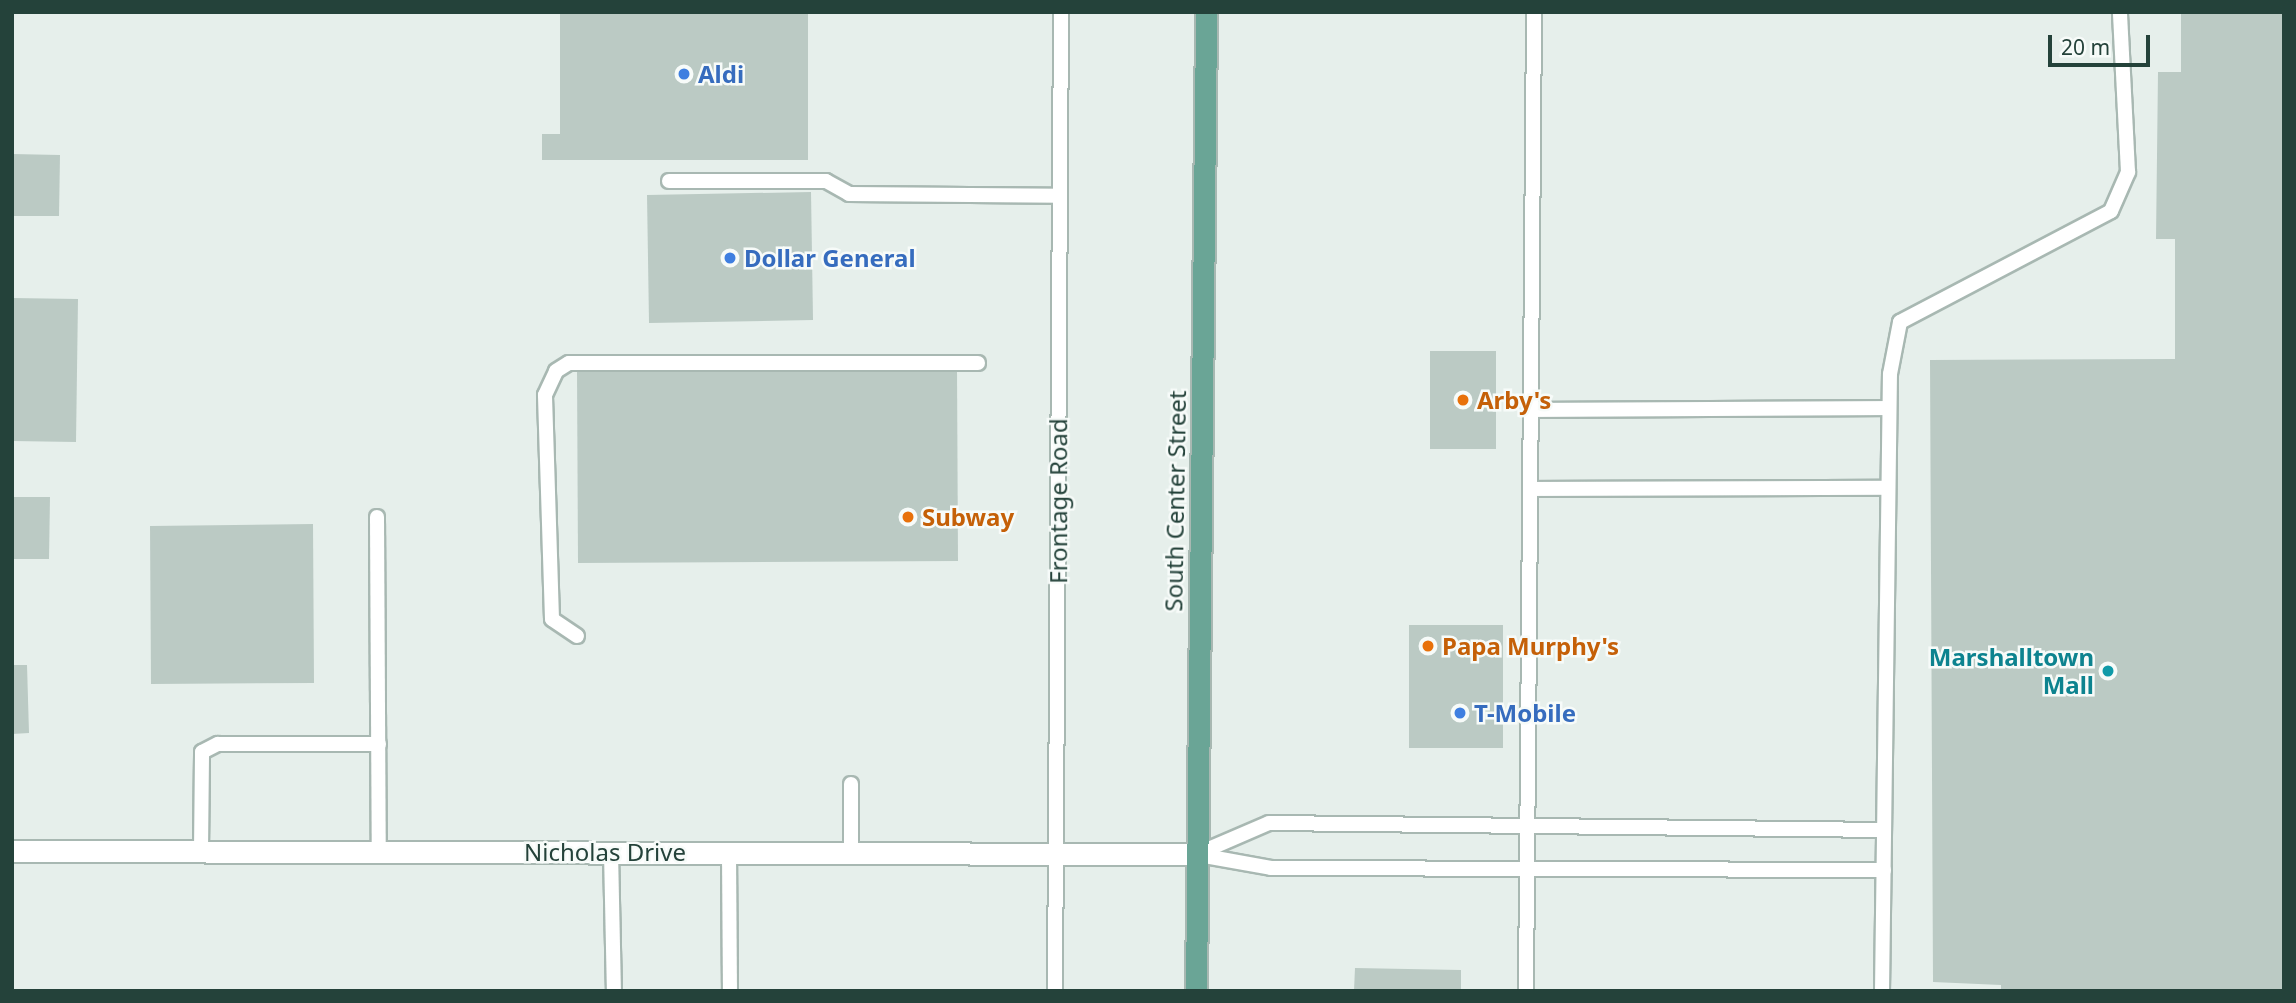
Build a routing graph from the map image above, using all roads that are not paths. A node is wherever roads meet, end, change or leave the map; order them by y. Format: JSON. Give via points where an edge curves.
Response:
{"nodes":[{"id":1,"x":1061,"y":12,"type":"edge"},
{"id":2,"x":1206,"y":12,"type":"edge"},
{"id":3,"x":1534,"y":12,"type":"edge"},
{"id":4,"x":2120,"y":12,"type":"edge"},
{"id":5,"x":669,"y":181,"type":"dead end"},
{"id":6,"x":1060,"y":196,"type":"junction"},
{"id":7,"x":978,"y":363,"type":"dead end"},
{"id":8,"x":1889,"y":408,"type":"junction"},
{"id":9,"x":1531,"y":410,"type":"junction"},
{"id":10,"x":1888,"y":488,"type":"junction"},
{"id":11,"x":1531,"y":489,"type":"junction"},
{"id":12,"x":377,"y":517,"type":"dead end"},
{"id":13,"x":577,"y":636,"type":"dead end"},
{"id":14,"x":379,"y":744,"type":"junction"},
{"id":15,"x":850,"y":784,"type":"dead end"},
{"id":16,"x":1528,"y":827,"type":"junction"},
{"id":17,"x":1884,"y":830,"type":"junction"},
{"id":18,"x":12,"y":850,"type":"edge"},
{"id":19,"x":201,"y":851,"type":"junction"},
{"id":20,"x":379,"y":852,"type":"junction"},
{"id":21,"x":611,"y":852,"type":"junction"},
{"id":22,"x":729,"y":853,"type":"junction"},
{"id":23,"x":851,"y":853,"type":"junction"},
{"id":24,"x":1056,"y":853,"type":"junction"},
{"id":25,"x":1197,"y":855,"type":"junction"},
{"id":26,"x":1528,"y":869,"type":"junction"},
{"id":27,"x":1884,"y":870,"type":"junction"},
{"id":28,"x":614,"y":991,"type":"edge"},
{"id":29,"x":730,"y":991,"type":"edge"},
{"id":30,"x":1055,"y":991,"type":"edge"},
{"id":31,"x":1196,"y":991,"type":"edge"},
{"id":32,"x":1526,"y":991,"type":"edge"},
{"id":33,"x":1882,"y":991,"type":"edge"}],
"edges":[{"from":1,"to":6,"type":"lane","name":"Frontage Road"},
{"from":2,"to":25,"type":"main road","name":"South Center Street"},
{"from":3,"to":9,"type":"lane"},
{"from":4,"to":8,"type":"lane","via":[[2127,172],[2110,211],[1900,322]]},
{"from":5,"to":6,"type":"lane","via":[[826,181],[849,194]]},
{"from":6,"to":24,"type":"lane","name":"Frontage Road"},
{"from":7,"to":13,"type":"lane","via":[[569,363],[556,371],[545,395],[552,619]]},
{"from":8,"to":9,"type":"lane"},
{"from":8,"to":10,"type":"lane"},
{"from":9,"to":11,"type":"lane"},
{"from":10,"to":11,"type":"lane"},
{"from":10,"to":17,"type":"lane"},
{"from":11,"to":16,"type":"lane"},
{"from":12,"to":14,"type":"lane"},
{"from":14,"to":19,"type":"lane","via":[[218,744],[202,752]]},
{"from":14,"to":20,"type":"lane"},
{"from":15,"to":23,"type":"lane"},
{"from":16,"to":17,"type":"lane"},
{"from":16,"to":25,"type":"lane","via":[[1269,823]]},
{"from":16,"to":26,"type":"lane"},
{"from":17,"to":27,"type":"lane"},
{"from":18,"to":19,"type":"street","name":"Nicholas Drive"},
{"from":19,"to":20,"type":"street","name":"Nicholas Drive"},
{"from":20,"to":21,"type":"street","name":"Nicholas Drive"},
{"from":21,"to":22,"type":"street","name":"Nicholas Drive"},
{"from":21,"to":28,"type":"lane"},
{"from":22,"to":23,"type":"street","name":"Nicholas Drive"},
{"from":22,"to":29,"type":"lane"},
{"from":23,"to":24,"type":"street","name":"Nicholas Drive"},
{"from":24,"to":25,"type":"street","name":"Nicholas Drive"},
{"from":24,"to":30,"type":"lane","name":"Frontage Road"},
{"from":25,"to":26,"type":"lane","via":[[1271,867]]},
{"from":25,"to":31,"type":"main road","name":"South Center Street"},
{"from":26,"to":27,"type":"lane"},
{"from":26,"to":32,"type":"lane"},
{"from":27,"to":33,"type":"lane"}]}
